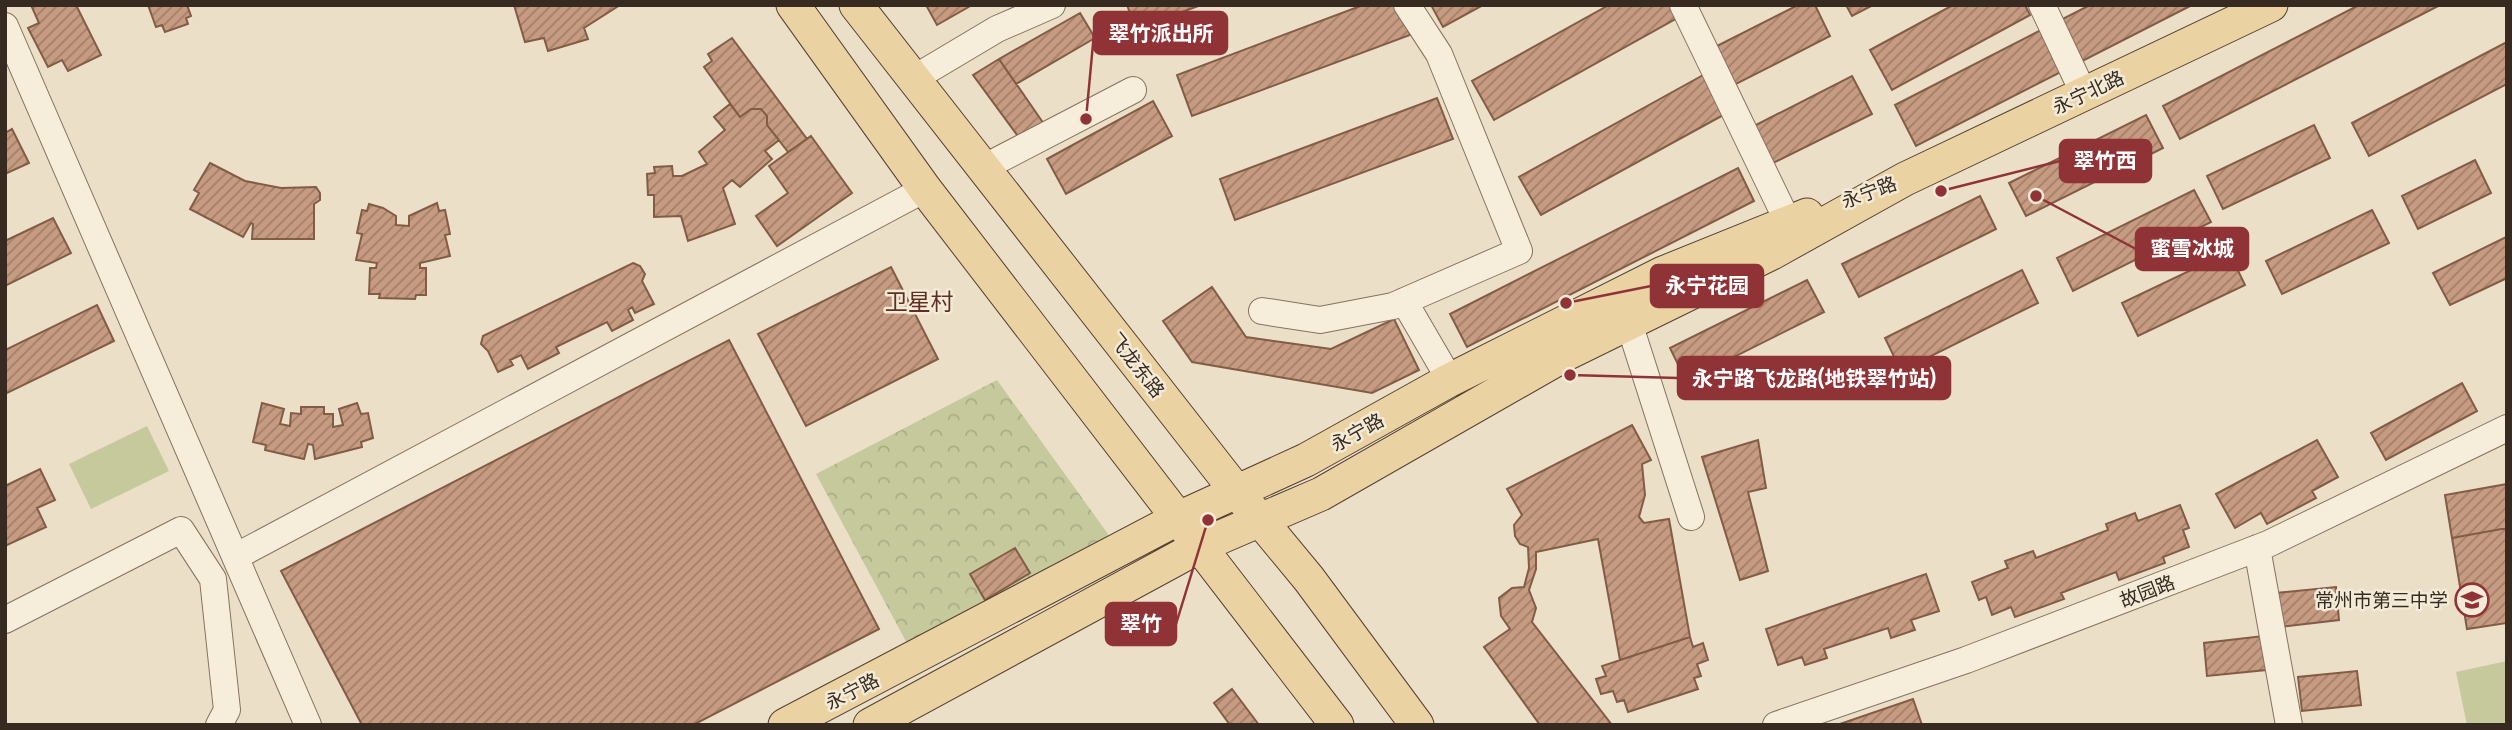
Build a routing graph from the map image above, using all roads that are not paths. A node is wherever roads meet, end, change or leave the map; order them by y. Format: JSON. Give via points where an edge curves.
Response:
{"nodes":[{"id":1,"x":793,"y":5,"type":"edge"},
{"id":2,"x":856,"y":5,"type":"edge"},
{"id":3,"x":1052,"y":5,"type":"edge"},
{"id":4,"x":1407,"y":5,"type":"edge"},
{"id":5,"x":1683,"y":5,"type":"edge"},
{"id":6,"x":2042,"y":5,"type":"edge"},
{"id":7,"x":2271,"y":5,"type":"edge"},
{"id":8,"x":5,"y":26,"type":"edge"},
{"id":9,"x":913,"y":79,"type":"junction"},
{"id":10,"x":1133,"y":90,"type":"dead end"},
{"id":11,"x":2084,"y":94,"type":"junction"},
{"id":12,"x":983,"y":168,"type":"junction"},
{"id":13,"x":1905,"y":179,"type":"junction"},
{"id":14,"x":925,"y":189,"type":"junction"},
{"id":15,"x":1788,"y":222,"type":"junction"},
{"id":16,"x":1404,"y":301,"type":"junction"},
{"id":17,"x":1262,"y":311,"type":"dead end"},
{"id":18,"x":1629,"y":323,"type":"junction"},
{"id":19,"x":1450,"y":380,"type":"junction"},
{"id":20,"x":2507,"y":428,"type":"edge"},
{"id":21,"x":1237,"y":492,"type":"junction"},
{"id":22,"x":1691,"y":517,"type":"dead end"},
{"id":23,"x":1179,"y":518,"type":"junction"},
{"id":24,"x":1261,"y":520,"type":"junction"},
{"id":25,"x":1200,"y":545,"type":"junction"},
{"id":26,"x":2257,"y":548,"type":"junction"},
{"id":27,"x":235,"y":557,"type":"junction"},
{"id":28,"x":5,"y":620,"type":"edge"},
{"id":29,"x":219,"y":725,"type":"edge"},
{"id":30,"x":308,"y":725,"type":"edge"},
{"id":31,"x":785,"y":725,"type":"edge"},
{"id":32,"x":870,"y":725,"type":"edge"},
{"id":33,"x":1337,"y":725,"type":"edge"},
{"id":34,"x":1417,"y":725,"type":"edge"},
{"id":35,"x":1776,"y":725,"type":"edge"},
{"id":36,"x":2289,"y":725,"type":"edge"}],
"edges":[{"from":1,"to":14,"type":"main road"},
{"from":2,"to":9,"type":"main road","name":"飞龙东路"},
{"from":3,"to":9,"type":"street","via":[[997,29]]},
{"from":4,"to":16,"type":"street","via":[[1439,54],[1519,251]]},
{"from":5,"to":15,"type":"street"},
{"from":6,"to":11,"type":"street"},
{"from":7,"to":11,"type":"main road","name":"永宁北路"},
{"from":8,"to":27,"type":"street"},
{"from":9,"to":12,"type":"main road","name":"飞龙东路"},
{"from":10,"to":12,"type":"street"},
{"from":11,"to":13,"type":"main road","name":"永宁北路"},
{"from":12,"to":21,"type":"main road","name":"飞龙东路"},
{"from":13,"to":15,"type":"main road","name":"永宁路"},
{"from":13,"to":18,"type":"main road","name":"永宁路","via":[[1772,253]]},
{"from":14,"to":23,"type":"main road"},
{"from":14,"to":27,"type":"street"},
{"from":15,"to":19,"type":"main road","name":"永宁路","via":[[1663,273]]},
{"from":16,"to":17,"type":"street","via":[[1320,320]]},
{"from":16,"to":19,"type":"street"},
{"from":18,"to":22,"type":"street"},
{"from":18,"to":24,"type":"main road","name":"永宁路","via":[[1321,494]]},
{"from":19,"to":21,"type":"main road","name":"永宁路","via":[[1306,460]]},
{"from":20,"to":26,"type":"street","name":"故园路"},
{"from":21,"to":23,"type":"main road","name":"永宁路"},
{"from":21,"to":24,"type":"main road","name":"飞龙东路"},
{"from":23,"to":25,"type":"main road"},
{"from":23,"to":31,"type":"main road","name":"永宁路"},
{"from":24,"to":25,"type":"main road","name":"永宁路"},
{"from":24,"to":34,"type":"main road","name":"飞龙东路"},
{"from":25,"to":32,"type":"main road","name":"永宁路"},
{"from":25,"to":33,"type":"main road"},
{"from":26,"to":35,"type":"street","name":"故园路","via":[[1966,660]]},
{"from":26,"to":36,"type":"street"},
{"from":27,"to":30,"type":"street"},
{"from":28,"to":29,"type":"street","via":[[181,530],[213,579],[227,710]]}]}
